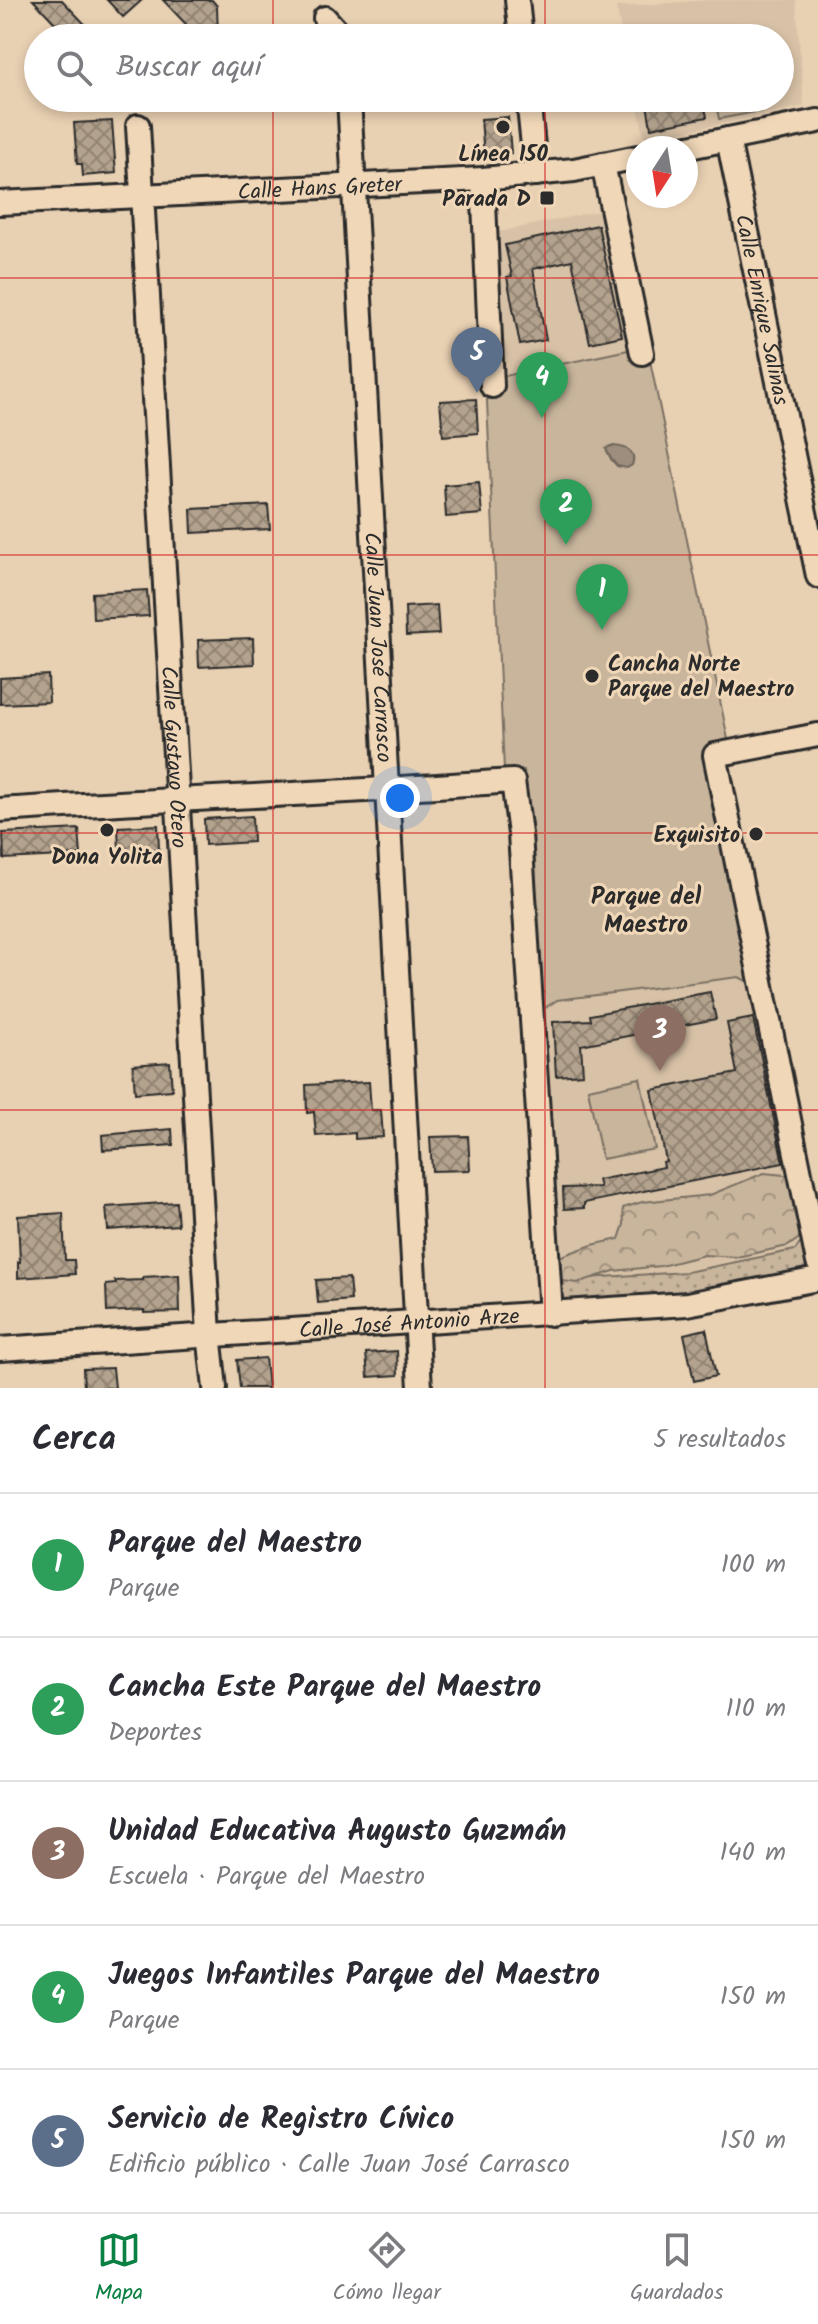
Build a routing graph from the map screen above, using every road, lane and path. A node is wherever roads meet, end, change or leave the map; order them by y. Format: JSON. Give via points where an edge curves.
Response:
{"nodes":[{"id":1,"x":517,"y":0,"type":"edge"},
{"id":2,"x":325,"y":18,"type":"dead end"},
{"id":3,"x":330,"y":24,"type":"edge"},
{"id":4,"x":520,"y":24,"type":"edge"},
{"id":5,"x":350,"y":112,"type":"edge"},
{"id":6,"x":529,"y":112,"type":"edge"},
{"id":7,"x":818,"y":121,"type":"edge"},
{"id":8,"x":138,"y":126,"type":"dead end"},
{"id":9,"x":728,"y":139,"type":"junction"},
{"id":10,"x":698,"y":145,"type":"edge"},
{"id":11,"x":626,"y":159,"type":"edge"},
{"id":12,"x":603,"y":164,"type":"junction"},
{"id":13,"x":536,"y":174,"type":"junction"},
{"id":14,"x":483,"y":179,"type":"junction"},
{"id":15,"x":355,"y":186,"type":"junction"},
{"id":16,"x":143,"y":196,"type":"junction"},
{"id":17,"x":0,"y":203,"type":"edge"},
{"id":18,"x":642,"y":353,"type":"dead end"},
{"id":19,"x":492,"y":386,"type":"dead end"},
{"id":20,"x":818,"y":576,"type":"edge"},
{"id":21,"x":818,"y":735,"type":"edge"},
{"id":22,"x":389,"y":790,"type":"junction"},
{"id":23,"x":178,"y":799,"type":"junction"},
{"id":24,"x":0,"y":810,"type":"edge"},
{"id":25,"x":818,"y":1262,"type":"edge"},
{"id":26,"x":818,"y":1279,"type":"edge"},
{"id":27,"x":551,"y":1314,"type":"junction"},
{"id":28,"x":415,"y":1320,"type":"junction"},
{"id":29,"x":209,"y":1334,"type":"junction"},
{"id":30,"x":0,"y":1349,"type":"edge"},
{"id":31,"x":215,"y":1388,"type":"edge"},
{"id":32,"x":420,"y":1388,"type":"edge"}],
"edges":[{"from":1,"to":4,"type":"street"},
{"from":2,"to":3,"type":"street"},
{"from":5,"to":15,"type":"street","name":"Calle Juan José Carrasco"},
{"from":6,"to":13,"type":"street"},
{"from":7,"to":9,"type":"street"},
{"from":8,"to":16,"type":"street","name":"Calle Gustavo Otero"},
{"from":9,"to":10,"type":"street"},
{"from":9,"to":20,"type":"street","name":"Calle Enrique Salinas"},
{"from":11,"to":12,"type":"street","name":"Calle Hans Greter"},
{"from":12,"to":13,"type":"street","name":"Calle Hans Greter"},
{"from":12,"to":18,"type":"street"},
{"from":13,"to":14,"type":"street","name":"Calle Hans Greter"},
{"from":14,"to":15,"type":"street","name":"Calle Hans Greter"},
{"from":14,"to":19,"type":"street"},
{"from":15,"to":16,"type":"street","name":"Calle Hans Greter"},
{"from":15,"to":22,"type":"street","name":"Calle Juan José Carrasco"},
{"from":16,"to":17,"type":"street","name":"Calle Hans Greter"},
{"from":16,"to":23,"type":"street","name":"Calle Gustavo Otero"},
{"from":21,"to":25,"type":"street","via":[[715,755]]},
{"from":22,"to":23,"type":"street"},
{"from":22,"to":27,"type":"street","via":[[513,781]]},
{"from":22,"to":28,"type":"street","name":"Calle Juan José Carrasco"},
{"from":23,"to":24,"type":"street"},
{"from":23,"to":29,"type":"street","name":"Calle Gustavo Otero"},
{"from":26,"to":27,"type":"street","name":"Calle José Antonio Arze","via":[[687,1304]]},
{"from":27,"to":28,"type":"street","name":"Calle José Antonio Arze"},
{"from":28,"to":29,"type":"street","name":"Calle José Antonio Arze"},
{"from":28,"to":32,"type":"street","name":"Calle Juan José Carrasco"},
{"from":29,"to":30,"type":"street","name":"Calle José Antonio Arze"},
{"from":29,"to":31,"type":"street","name":"Calle Gustavo Otero"}]}
